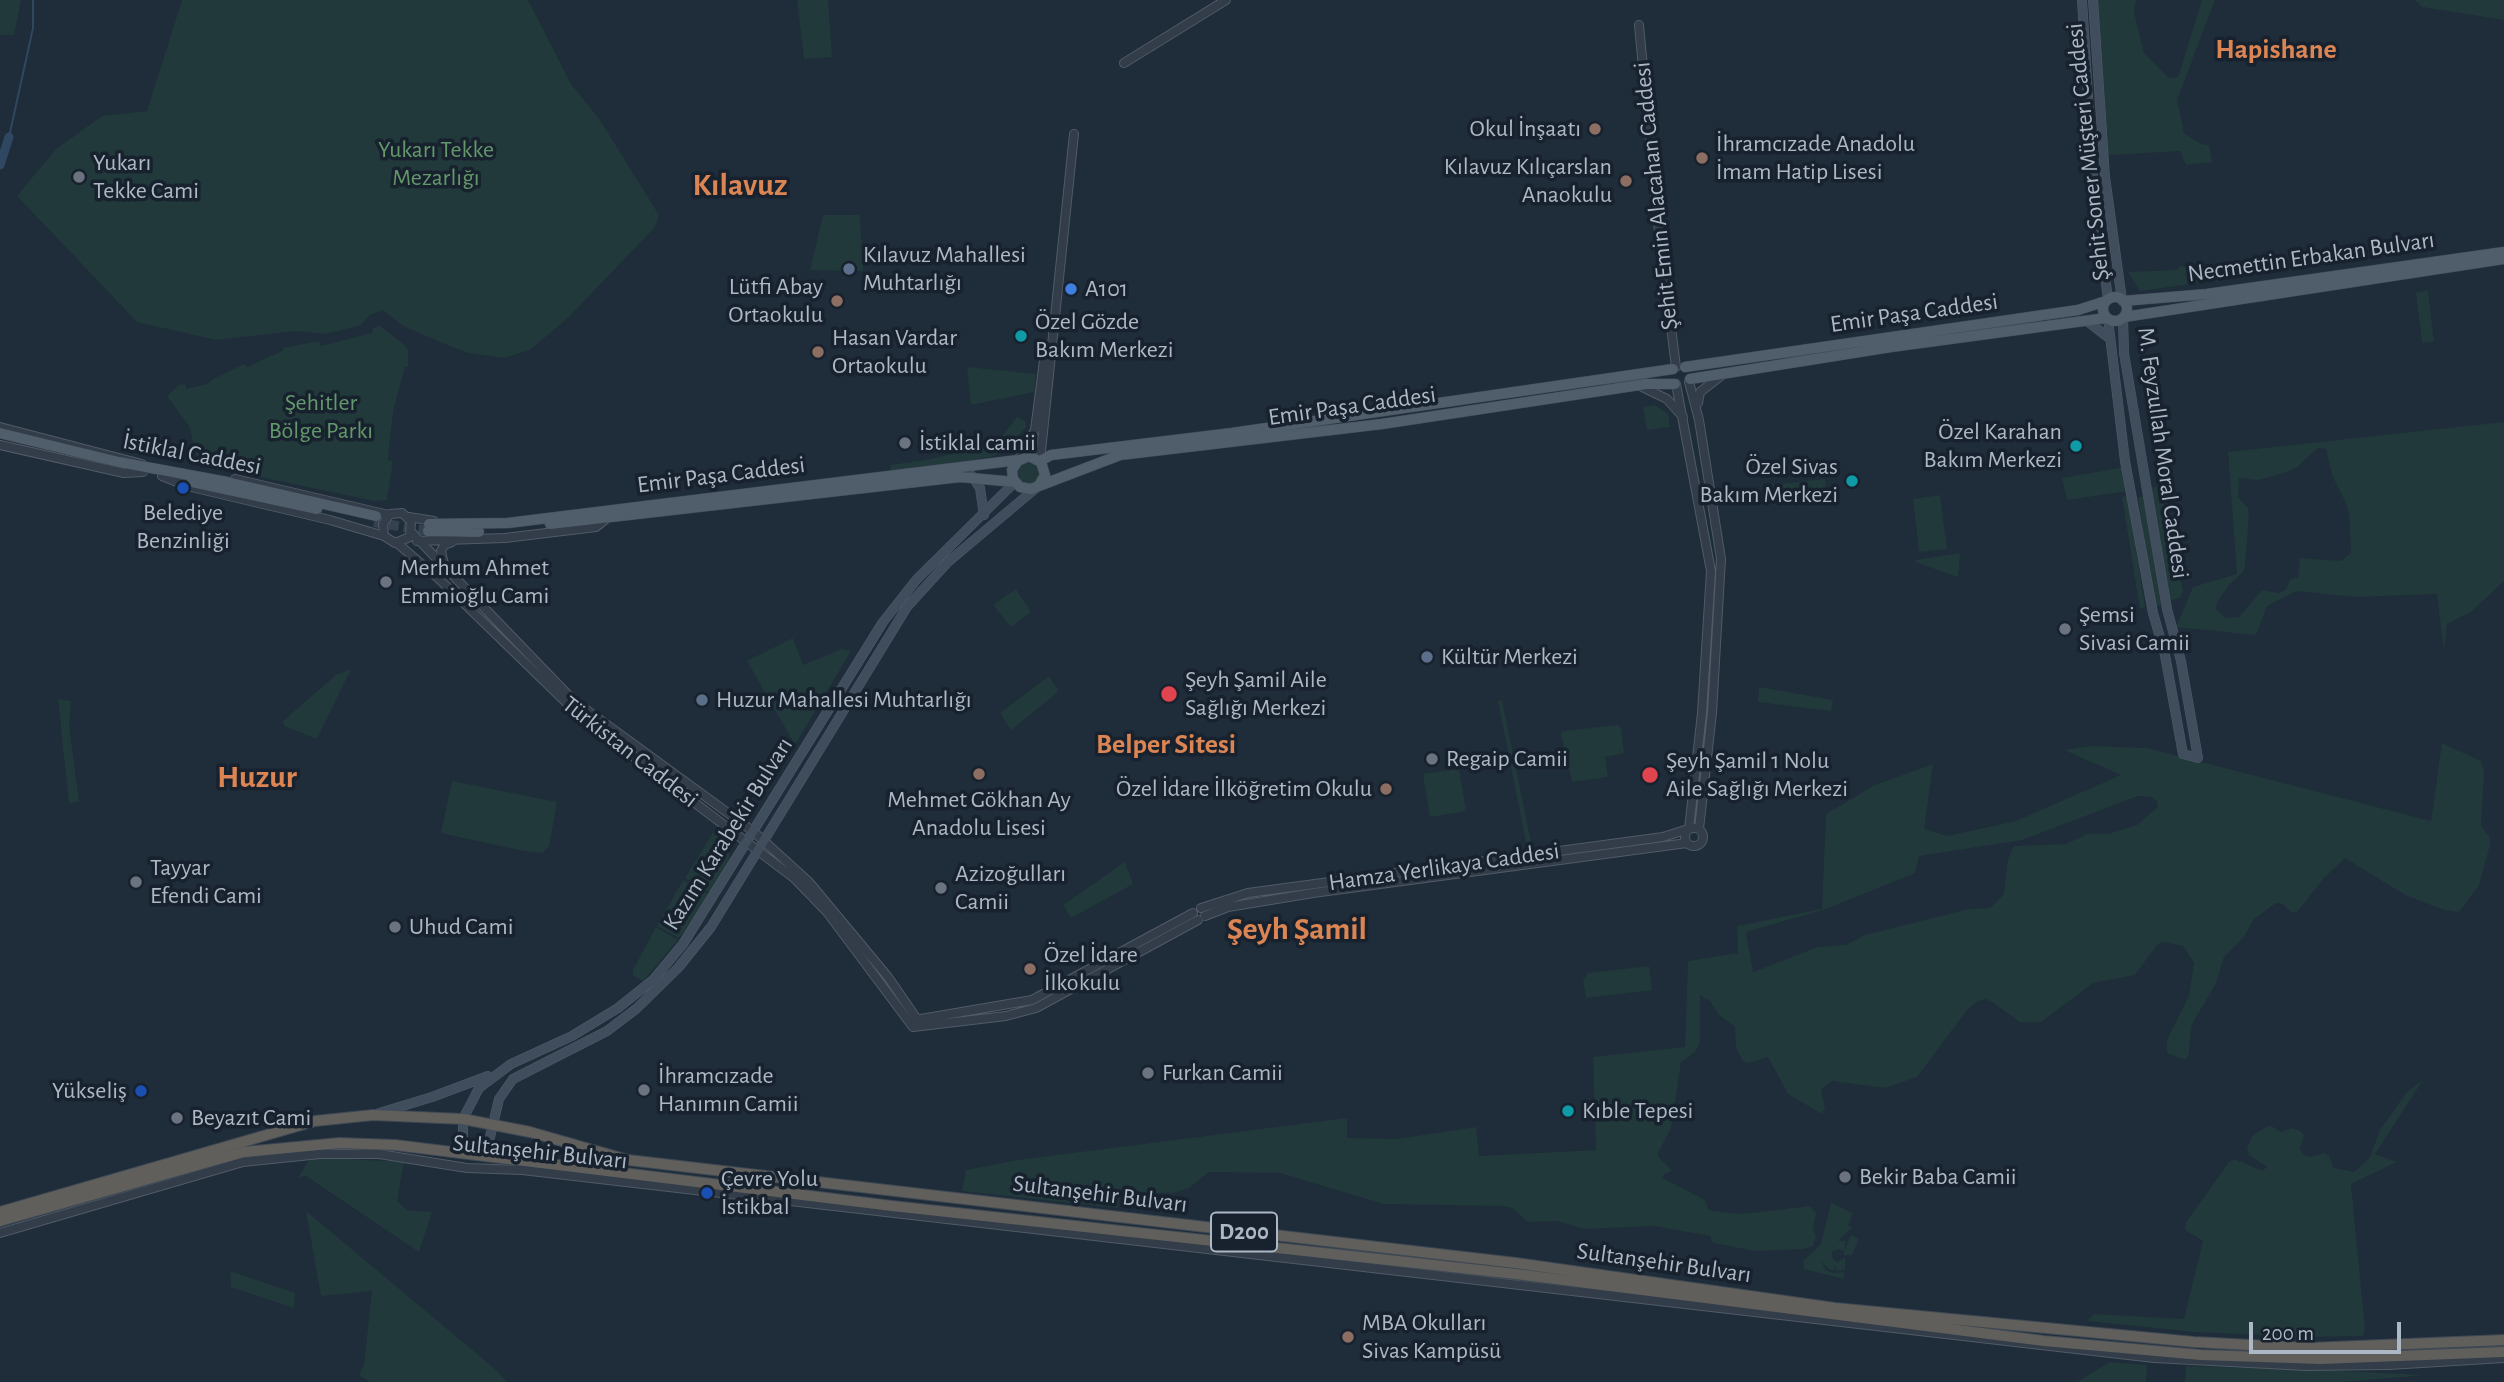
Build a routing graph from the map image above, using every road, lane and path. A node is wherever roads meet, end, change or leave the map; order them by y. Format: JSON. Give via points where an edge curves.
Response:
{"nodes":[{"id":1,"x":1226,"y":0,"type":"edge"},
{"id":2,"x":2082,"y":0,"type":"edge"},
{"id":3,"x":2094,"y":0,"type":"edge"},
{"id":4,"x":1639,"y":25,"type":"dead end"},
{"id":5,"x":1124,"y":63,"type":"dead end"},
{"id":6,"x":1074,"y":134,"type":"dead end"},
{"id":7,"x":2504,"y":252,"type":"edge"},
{"id":8,"x":2504,"y":259,"type":"edge"},
{"id":9,"x":1060,"y":276,"type":"junction"},
{"id":10,"x":2107,"y":300,"type":"junction"},
{"id":11,"x":2122,"y":300,"type":"junction"},
{"id":12,"x":2124,"y":317,"type":"junction"},
{"id":13,"x":2107,"y":319,"type":"junction"},
{"id":14,"x":2087,"y":321,"type":"junction"},
{"id":15,"x":2109,"y":338,"type":"junction"},
{"id":16,"x":1678,"y":368,"type":"junction"},
{"id":17,"x":1728,"y":371,"type":"junction"},
{"id":18,"x":1689,"y":380,"type":"junction"},
{"id":19,"x":1676,"y":384,"type":"junction"},
{"id":20,"x":1637,"y":386,"type":"junction"},
{"id":21,"x":1684,"y":419,"type":"junction"},
{"id":22,"x":1699,"y":420,"type":"junction"},
{"id":23,"x":0,"y":427,"type":"edge"},
{"id":24,"x":0,"y":433,"type":"edge"},
{"id":25,"x":0,"y":439,"type":"edge"},
{"id":26,"x":0,"y":445,"type":"edge"},
{"id":27,"x":1018,"y":460,"type":"junction"},
{"id":28,"x":1040,"y":461,"type":"junction"},
{"id":29,"x":145,"y":470,"type":"junction"},
{"id":30,"x":163,"y":474,"type":"junction"},
{"id":31,"x":972,"y":476,"type":"junction"},
{"id":32,"x":1015,"y":482,"type":"junction"},
{"id":33,"x":1039,"y":485,"type":"junction"},
{"id":34,"x":594,"y":513,"type":"junction"},
{"id":35,"x":389,"y":515,"type":"junction"},
{"id":36,"x":984,"y":515,"type":"junction"},
{"id":37,"x":409,"y":517,"type":"junction"},
{"id":38,"x":375,"y":519,"type":"tunnel mouth"},
{"id":39,"x":606,"y":519,"type":"junction"},
{"id":40,"x":411,"y":535,"type":"junction"},
{"id":41,"x":384,"y":536,"type":"junction"},
{"id":42,"x":463,"y":541,"type":"junction"},
{"id":43,"x":420,"y":542,"type":"junction"},
{"id":44,"x":397,"y":543,"type":"junction"},
{"id":45,"x":447,"y":570,"type":"junction"},
{"id":46,"x":2167,"y":609,"type":"junction"},
{"id":47,"x":2153,"y":613,"type":"junction"},
{"id":48,"x":1689,"y":829,"type":"junction"},
{"id":49,"x":1699,"y":829,"type":"junction"},
{"id":50,"x":754,"y":832,"type":"junction"},
{"id":51,"x":764,"y":842,"type":"junction"},
{"id":52,"x":747,"y":843,"type":"junction"},
{"id":53,"x":1687,"y":843,"type":"junction"},
{"id":54,"x":758,"y":852,"type":"junction"},
{"id":55,"x":1199,"y":914,"type":"junction"},
{"id":56,"x":915,"y":1023,"type":"junction"},
{"id":57,"x":500,"y":1071,"type":"junction"},
{"id":58,"x":373,"y":1115,"type":"junction"},
{"id":59,"x":463,"y":1119,"type":"junction"},
{"id":60,"x":495,"y":1124,"type":"junction"},
{"id":61,"x":463,"y":1151,"type":"junction"},
{"id":62,"x":486,"y":1154,"type":"junction"},
{"id":63,"x":460,"y":1167,"type":"junction"},
{"id":64,"x":485,"y":1170,"type":"junction"},
{"id":65,"x":0,"y":1212,"type":"edge"},
{"id":66,"x":0,"y":1221,"type":"edge"},
{"id":67,"x":0,"y":1233,"type":"edge"},
{"id":68,"x":2504,"y":1340,"type":"edge"},
{"id":69,"x":2504,"y":1352,"type":"edge"},
{"id":70,"x":2504,"y":1358,"type":"edge"}],
"edges":[{"from":1,"to":5,"type":"street"},
{"from":2,"to":10,"type":"main road","name":"Şehit Soner Müşteri Caddesi"},
{"from":3,"to":11,"type":"main road","name":"Şehit Soner Müşteri Caddesi","via":[[2105,177]]},
{"from":4,"to":16,"type":"street","name":"Şehit Emin Alacahan Caddesi","via":[[1658,226]]},
{"from":6,"to":9,"type":"street"},
{"from":7,"to":11,"type":"main road","name":"Necmettin Erbakan Bulvarı","via":[[2229,291]]},
{"from":8,"to":12,"type":"main road","name":"Necmettin Erbakan Bulvarı"},
{"from":9,"to":27,"type":"street","via":[[1035,430]]},
{"from":9,"to":28,"type":"street"},
{"from":10,"to":11,"type":"main road","name":"Necmettin Erbakan Bulvarı"},
{"from":10,"to":13,"type":"main road","via":[[2102,310]]},
{"from":10,"to":16,"type":"main road","name":"Emir Paşa Caddesi","via":[[2078,310]]},
{"from":11,"to":12,"type":"main road"},
{"from":12,"to":13,"type":"main road","name":"Necmettin Erbakan Bulvarı"},
{"from":12,"to":46,"type":"main road","name":"M. Feyzullah Moral Caddesi","via":[[2124,353]]},
{"from":13,"to":14,"type":"main road","name":"Emir Paşa Caddesi"},
{"from":13,"to":15,"type":"main road","name":"M. Feyzullah Moral Caddesi"},
{"from":14,"to":15,"type":"main road"},
{"from":14,"to":17,"type":"main road","name":"Emir Paşa Caddesi"},
{"from":15,"to":47,"type":"main road","name":"M. Feyzullah Moral Caddesi"},
{"from":16,"to":18,"type":"main road"},
{"from":16,"to":19,"type":"main road","via":[[1671,378]]},
{"from":16,"to":28,"type":"main road","name":"Emir Paşa Caddesi","via":[[1051,455]]},
{"from":17,"to":18,"type":"main road","name":"Emir Paşa Caddesi"},
{"from":17,"to":22,"type":"street","via":[[1700,391]]},
{"from":18,"to":19,"type":"main road","name":"Emir Paşa Caddesi"},
{"from":18,"to":22,"type":"street"},
{"from":19,"to":20,"type":"main road","name":"Emir Paşa Caddesi"},
{"from":19,"to":21,"type":"street"},
{"from":20,"to":21,"type":"street","via":[[1667,399]]},
{"from":20,"to":33,"type":"main road","name":"Emir Paşa Caddesi","via":[[1342,429],[1120,455]]},
{"from":21,"to":48,"type":"street","via":[[1711,571]]},
{"from":22,"to":49,"type":"street","via":[[1721,559],[1712,713]]},
{"from":23,"to":29,"type":"street","via":[[130,459]]},
{"from":24,"to":29,"type":"main road","name":"İstiklal Caddesi"},
{"from":25,"to":29,"type":"main road","name":"İstiklal Caddesi"},
{"from":26,"to":29,"type":"street","via":[[124,474]]},
{"from":27,"to":28,"type":"main road","via":[[1029,456]]},
{"from":27,"to":32,"type":"main road","via":[[1013,470]]},
{"from":27,"to":34,"type":"main road","name":"Emir Paşa Caddesi"},
{"from":28,"to":33,"type":"main road","via":[[1045,473]]},
{"from":29,"to":30,"type":"main road","name":"İstiklal Caddesi"},
{"from":30,"to":35,"type":"street","via":[[192,472],[271,486]]},
{"from":30,"to":38,"type":"main road","name":"İstiklal Caddesi"},
{"from":30,"to":41,"type":"street","via":[[187,486]]},
{"from":31,"to":32,"type":"main road","name":"Emir Paşa Caddesi"},
{"from":31,"to":36,"type":"main road","via":[[981,488]]},
{"from":31,"to":39,"type":"main road","name":"Emir Paşa Caddesi"},
{"from":32,"to":33,"type":"main road","via":[[1026,489]]},
{"from":32,"to":36,"type":"main road","name":"Kazım Karabekir Bulvarı"},
{"from":33,"to":51,"type":"main road","name":"Kazım Karabekir Bulvarı","via":[[948,562],[907,607]]},
{"from":34,"to":37,"type":"street","via":[[473,522]]},
{"from":34,"to":39,"type":"main road","name":"Emir Paşa Caddesi","via":[[428,528],[476,532]]},
{"from":35,"to":37,"type":"street","via":[[399,512]]},
{"from":35,"to":41,"type":"street","via":[[383,524]]},
{"from":36,"to":50,"type":"main road","name":"Kazım Karabekir Bulvarı","via":[[917,579],[891,612]]},
{"from":37,"to":40,"type":"street"},
{"from":39,"to":42,"type":"street","via":[[596,527]]},
{"from":40,"to":43,"type":"street","name":"Türkistan Caddesi"},
{"from":40,"to":44,"type":"street"},
{"from":41,"to":44,"type":"street"},
{"from":42,"to":43,"type":"street"},
{"from":42,"to":45,"type":"street","via":[[444,545],[441,557]]},
{"from":43,"to":45,"type":"street","name":"Türkistan Caddesi"},
{"from":44,"to":52,"type":"street","name":"Türkistan Caddesi","via":[[580,716]]},
{"from":45,"to":50,"type":"street","name":"Türkistan Caddesi","via":[[573,700]]},
{"from":46,"to":47,"type":"street"},
{"from":46,"to":47,"type":"main road","name":"M. Feyzullah Moral Caddesi","via":[[2198,758],[2183,754]]},
{"from":48,"to":49,"type":"street"},
{"from":48,"to":53,"type":"street"},
{"from":48,"to":55,"type":"street","name":"Hamza Yerlikaya Caddesi","via":[[1637,841],[1248,893]]},
{"from":49,"to":53,"type":"street","via":[[1701,843]]},
{"from":50,"to":51,"type":"street","name":"Türkistan Caddesi"},
{"from":50,"to":52,"type":"main road","name":"Kazım Karabekir Bulvarı"},
{"from":51,"to":54,"type":"main road","name":"Kazım Karabekir Bulvarı"},
{"from":51,"to":56,"type":"street","name":"Türkistan Caddesi","via":[[809,882],[888,977]]},
{"from":52,"to":54,"type":"street","name":"Türkistan Caddesi"},
{"from":52,"to":57,"type":"main road","name":"Kazım Karabekir Bulvarı","via":[[692,932],[643,988],[603,1018]]},
{"from":53,"to":55,"type":"street","name":"Hamza Yerlikaya Caddesi","via":[[1312,892]]},
{"from":54,"to":56,"type":"street","name":"Türkistan Caddesi","via":[[794,878],[827,912]]},
{"from":54,"to":60,"type":"main road","name":"Kazım Karabekir Bulvarı","via":[[711,927],[660,988],[595,1038],[517,1076],[502,1094]]},
{"from":55,"to":56,"type":"street","name":"Hamza Yerlikaya Caddesi","via":[[1032,1000]]},
{"from":57,"to":58,"type":"main road"},
{"from":57,"to":59,"type":"main road","name":"Kazım Karabekir Bulvarı","via":[[474,1094]]},
{"from":58,"to":59,"type":"highway","name":"Sultanşehir Bulvarı","number":"D200"},
{"from":58,"to":65,"type":"highway","name":"Sultanşehir Bulvarı","number":"D200","via":[[269,1132]]},
{"from":59,"to":60,"type":"highway","name":"Sultanşehir Bulvarı","number":"D200"},
{"from":59,"to":61,"type":"main road","name":"Kazım Karabekir Bulvarı"},
{"from":60,"to":62,"type":"main road","name":"Kazım Karabekir Bulvarı"},
{"from":60,"to":68,"type":"highway","name":"Sultanşehir Bulvarı","number":"D200","via":[[628,1160],[1516,1263],[1835,1308],[2194,1342],[2309,1348]]},
{"from":61,"to":62,"type":"highway","name":"Sultanşehir Bulvarı","number":"D200"},
{"from":61,"to":63,"type":"street","name":"Kazım Karabekir Bulvarı"},
{"from":61,"to":66,"type":"highway","name":"Sultanşehir Bulvarı","number":"D200","via":[[338,1143],[244,1152]]},
{"from":62,"to":64,"type":"street"},
{"from":62,"to":69,"type":"highway","name":"Sultanşehir Bulvarı","number":"D200","via":[[891,1206],[1516,1274],[2044,1342],[2321,1359]]},
{"from":63,"to":64,"type":"street","name":"Sultanşehir Bulvarı"},
{"from":63,"to":67,"type":"street","name":"Sultanşehir Bulvarı","via":[[379,1154],[254,1160]]},
{"from":64,"to":70,"type":"street","name":"Sultanşehir Bulvarı","via":[[522,1170],[1409,1274],[1523,1283],[2154,1359],[2389,1366]]}]}
